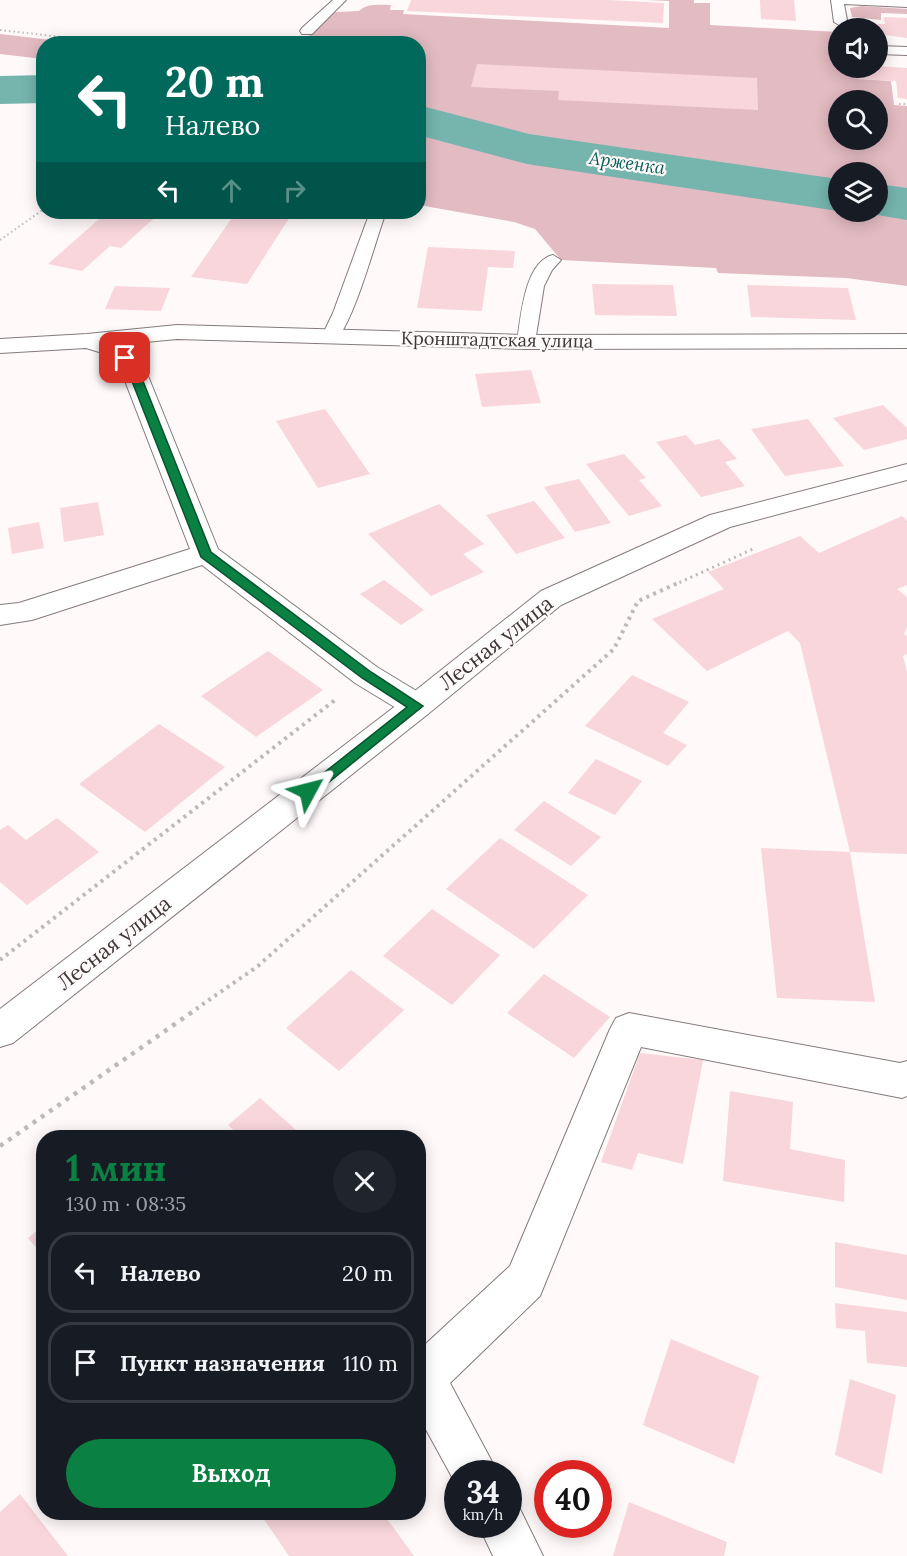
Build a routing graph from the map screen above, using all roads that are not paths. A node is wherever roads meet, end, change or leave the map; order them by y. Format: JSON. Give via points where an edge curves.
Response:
{"nodes":[{"id":1,"x":340,"y":0,"type":"edge"},
{"id":2,"x":837,"y":0,"type":"edge"},
{"id":3,"x":843,"y":0,"type":"edge"},
{"id":4,"x":907,"y":3,"type":"edge"},
{"id":5,"x":840,"y":18,"type":"edge"},
{"id":6,"x":307,"y":31,"type":"dead end"},
{"id":7,"x":888,"y":50,"type":"edge"},
{"id":8,"x":907,"y":51,"type":"edge"},
{"id":9,"x":375,"y":219,"type":"edge"},
{"id":10,"x":552,"y":260,"type":"dead end"},
{"id":11,"x":331,"y":336,"type":"junction"},
{"id":12,"x":907,"y":341,"type":"edge"},
{"id":13,"x":526,"y":342,"type":"junction"},
{"id":14,"x":95,"y":343,"type":"junction"},
{"id":15,"x":0,"y":346,"type":"edge"},
{"id":16,"x":905,"y":475,"type":"edge"},
{"id":17,"x":206,"y":554,"type":"junction"},
{"id":18,"x":0,"y":615,"type":"edge"},
{"id":19,"x":417,"y":706,"type":"junction"},
{"id":20,"x":0,"y":1031,"type":"edge"},
{"id":21,"x":907,"y":1078,"type":"edge"},
{"id":22,"x":426,"y":1375,"type":"edge"},
{"id":23,"x":426,"y":1384,"type":"edge"},
{"id":24,"x":467,"y":1460,"type":"edge"},
{"id":25,"x":509,"y":1538,"type":"edge"},
{"id":26,"x":519,"y":1556,"type":"edge"}],
"edges":[{"from":1,"to":6,"type":"lane"},
{"from":2,"to":5,"type":"lane"},
{"from":3,"to":4,"type":"lane"},
{"from":7,"to":8,"type":"lane"},
{"from":9,"to":11,"type":"lane"},
{"from":10,"to":13,"type":"lane","via":[[538,277]]},
{"from":11,"to":13,"type":"street","name":"Кронштадтская улица"},
{"from":11,"to":14,"type":"street","name":"Кронштадтская улица","via":[[177,332]]},
{"from":12,"to":13,"type":"street","name":"Кронштадтская улица"},
{"from":14,"to":15,"type":"street","name":"Кронштадтская улица"},
{"from":14,"to":17,"type":"street","via":[[118,350],[132,366]]},
{"from":16,"to":19,"type":"street","name":"Лесная улица","via":[[720,521],[551,598]]},
{"from":17,"to":18,"type":"street","via":[[21,613]]},
{"from":17,"to":19,"type":"street","via":[[366,675]]},
{"from":19,"to":20,"type":"street","name":"Лесная улица"},
{"from":21,"to":22,"type":"street","via":[[902,1081],[629,1029],[525,1281]]},
{"from":23,"to":24,"type":"street"},
{"from":25,"to":26,"type":"street"}]}
